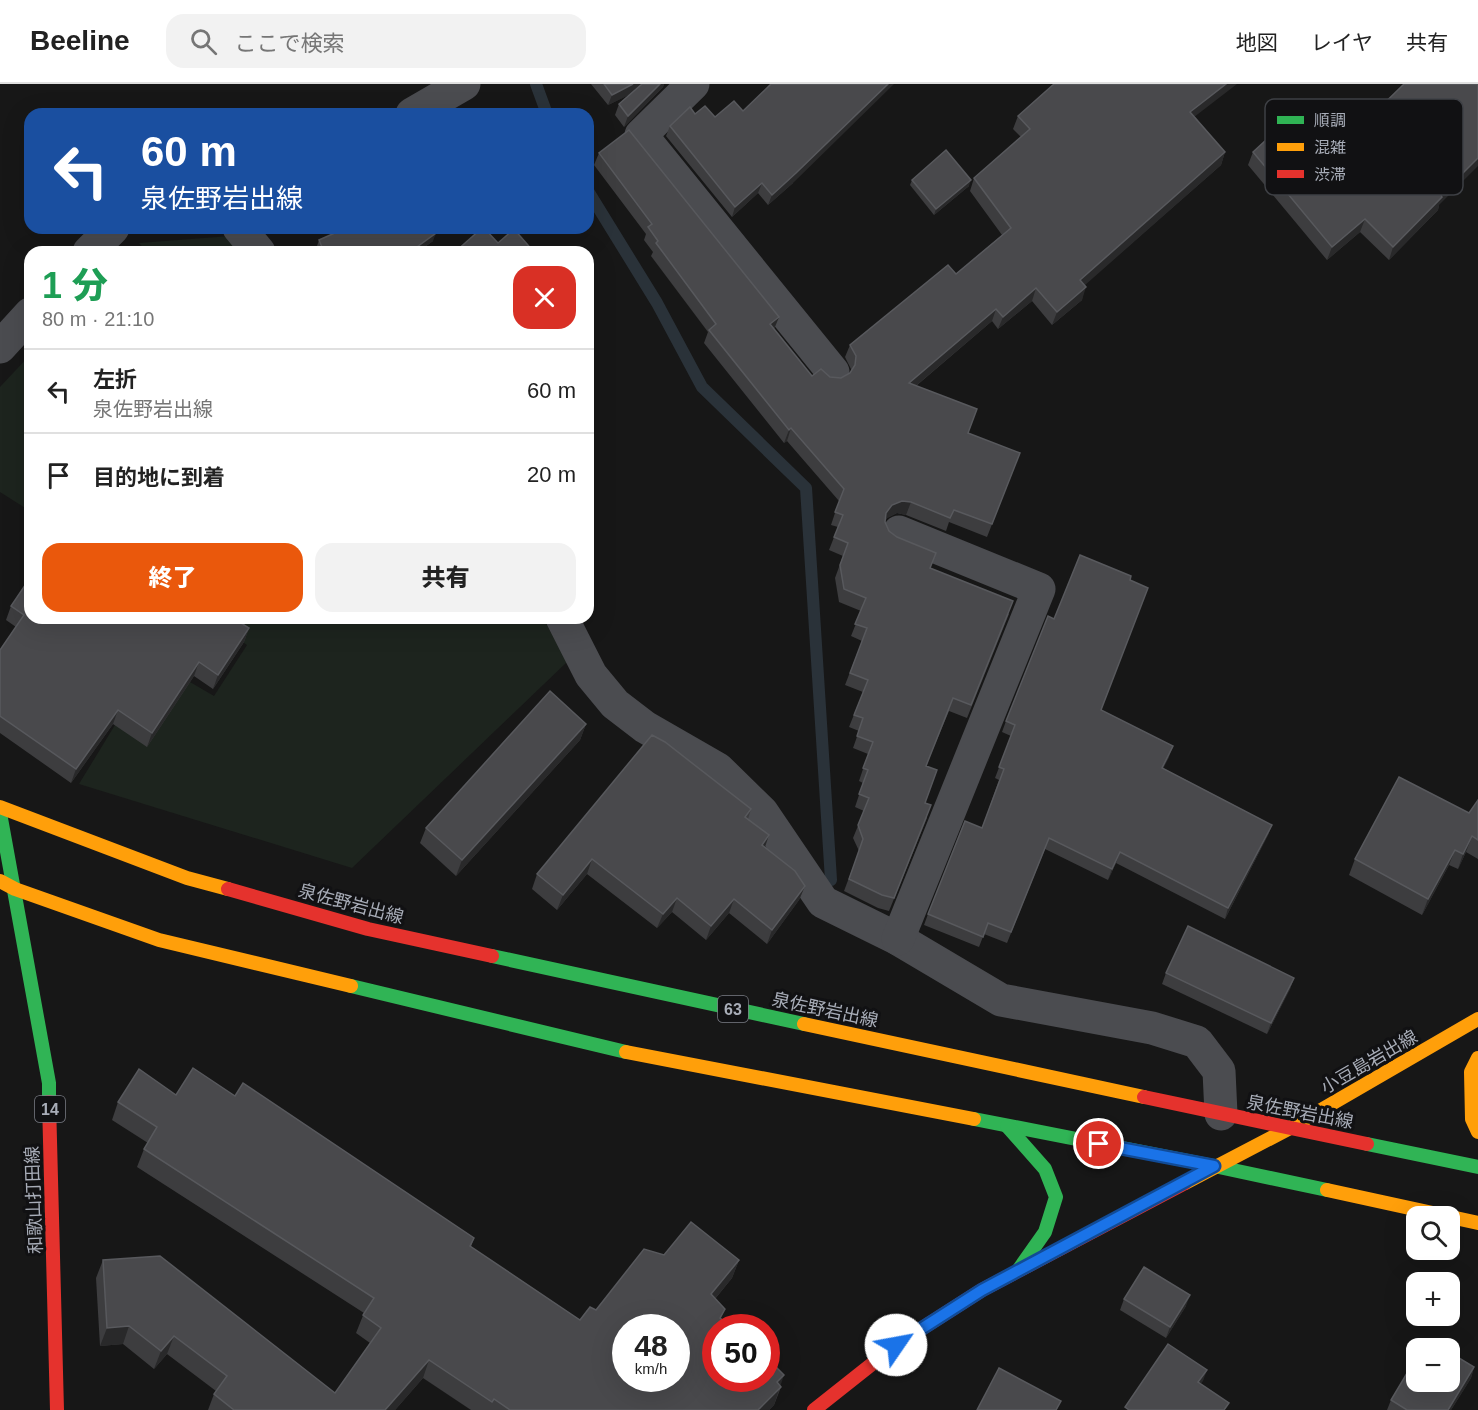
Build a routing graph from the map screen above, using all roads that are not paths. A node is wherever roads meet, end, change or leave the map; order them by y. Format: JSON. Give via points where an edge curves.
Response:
{"nodes":[{"id":1,"x":464,"y":84,"type":"edge"},
{"id":2,"x":693,"y":84,"type":"edge"},
{"id":3,"x":422,"y":108,"type":"edge"},
{"id":4,"x":107,"y":234,"type":"edge"},
{"id":5,"x":244,"y":234,"type":"edge"},
{"id":6,"x":94,"y":246,"type":"edge"},
{"id":7,"x":255,"y":246,"type":"edge"},
{"id":8,"x":24,"y":321,"type":"edge"},
{"id":9,"x":0,"y":347,"type":"edge"},
{"id":10,"x":833,"y":372,"type":"dead end"},
{"id":11,"x":899,"y":532,"type":"dead end"},
{"id":12,"x":565,"y":624,"type":"edge"},
{"id":13,"x":0,"y":807,"type":"edge"},
{"id":14,"x":0,"y":813,"type":"edge"},
{"id":15,"x":0,"y":881,"type":"edge"},
{"id":16,"x":15,"y":889,"type":"junction"},
{"id":17,"x":898,"y":939,"type":"junction"},
{"id":18,"x":1478,"y":1019,"type":"edge"},
{"id":19,"x":1478,"y":1058,"type":"edge"},
{"id":20,"x":1221,"y":1114,"type":"junction"},
{"id":21,"x":1007,"y":1126,"type":"junction"},
{"id":22,"x":1290,"y":1128,"type":"junction"},
{"id":23,"x":1478,"y":1132,"type":"edge"},
{"id":24,"x":1214,"y":1166,"type":"junction"},
{"id":25,"x":1478,"y":1167,"type":"edge"},
{"id":26,"x":1478,"y":1223,"type":"edge"},
{"id":27,"x":1019,"y":1269,"type":"junction"},
{"id":28,"x":57,"y":1410,"type":"edge"},
{"id":29,"x":814,"y":1410,"type":"edge"}],
"edges":[{"from":1,"to":3,"type":"street"},
{"from":2,"to":10,"type":"street","via":[[640,135]]},
{"from":4,"to":6,"type":"street"},
{"from":5,"to":7,"type":"street"},
{"from":8,"to":9,"type":"street"},
{"from":11,"to":17,"type":"street","via":[[1039,589]]},
{"from":12,"to":17,"type":"street","via":[[591,675],[615,705],[718,769],[762,812],[823,902]]},
{"from":13,"to":20,"type":"main road","name":"泉佐野岩出線","number":"63","via":[[188,878],[368,929]]},
{"from":14,"to":16,"type":"main road","name":"和歌山打田線","number":"14"},
{"from":15,"to":16,"type":"main road"},
{"from":16,"to":21,"type":"main road","via":[[159,940],[617,1050]]},
{"from":16,"to":28,"type":"main road","name":"和歌山打田線","number":"14","via":[[49,1083]]},
{"from":17,"to":20,"type":"street","via":[[1001,1000],[1152,1028],[1197,1042],[1219,1071]]},
{"from":18,"to":22,"type":"main road","name":"小豆島岩出線"},
{"from":19,"to":23,"type":"main road","via":[[1471,1072],[1472,1119]]},
{"from":20,"to":22,"type":"main road","name":"泉佐野岩出線","number":"63"},
{"from":21,"to":24,"type":"main road"},
{"from":21,"to":27,"type":"main road","via":[[1045,1169],[1056,1197],[1045,1232]]},
{"from":22,"to":24,"type":"main road","name":"小豆島岩出線"},
{"from":22,"to":25,"type":"main road","name":"泉佐野岩出線","number":"63"},
{"from":24,"to":26,"type":"main road"},
{"from":24,"to":27,"type":"main road","name":"小豆島岩出線"},
{"from":27,"to":29,"type":"main road","name":"小豆島岩出線","via":[[896,1345]]}]}
